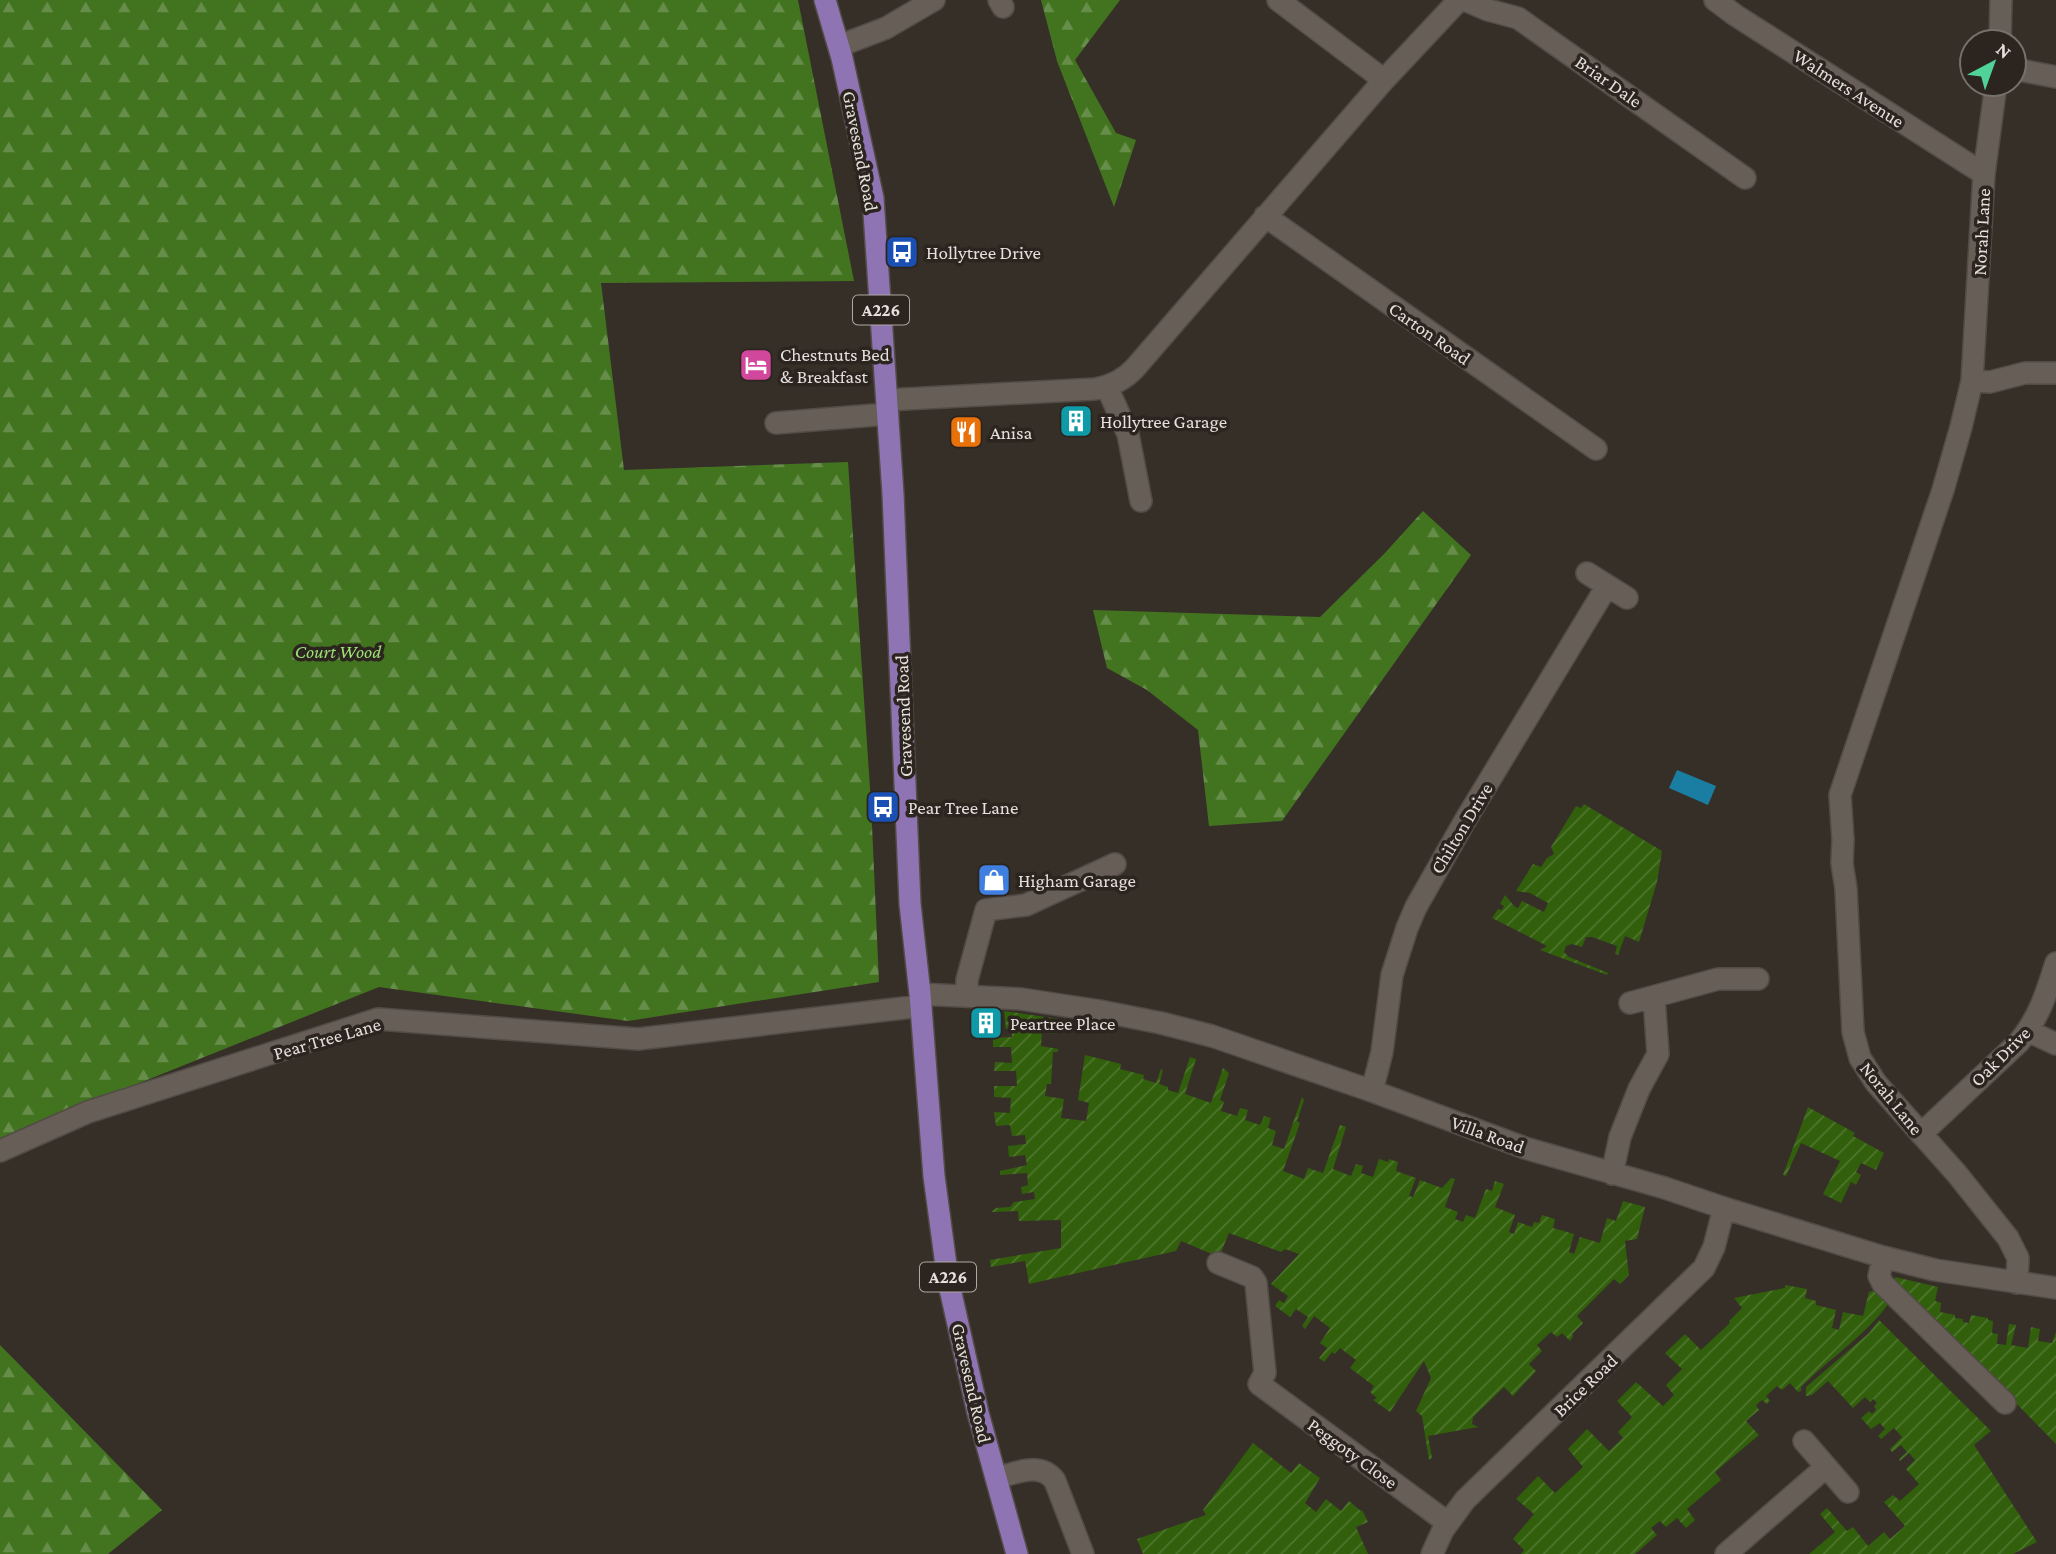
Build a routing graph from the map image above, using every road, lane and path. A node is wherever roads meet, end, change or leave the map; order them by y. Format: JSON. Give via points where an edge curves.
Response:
{"nodes":[{"id":1,"x":825,"y":0,"type":"edge"},
{"id":2,"x":934,"y":0,"type":"edge"},
{"id":3,"x":1278,"y":0,"type":"edge"},
{"id":4,"x":1459,"y":0,"type":"edge"},
{"id":5,"x":1465,"y":0,"type":"edge"},
{"id":6,"x":1715,"y":0,"type":"edge"},
{"id":7,"x":2001,"y":0,"type":"edge"},
{"id":8,"x":2000,"y":28,"type":"edge"},
{"id":9,"x":839,"y":46,"type":"junction"},
{"id":10,"x":2028,"y":72,"type":"edge"},
{"id":11,"x":2056,"y":77,"type":"edge"},
{"id":12,"x":1384,"y":80,"type":"junction"},
{"id":13,"x":1994,"y":98,"type":"edge"},
{"id":14,"x":1984,"y":174,"type":"junction"},
{"id":15,"x":1745,"y":178,"type":"dead end"},
{"id":16,"x":1265,"y":216,"type":"junction"},
{"id":17,"x":2056,"y":373,"type":"edge"},
{"id":18,"x":1972,"y":381,"type":"junction"},
{"id":19,"x":1107,"y":387,"type":"junction"},
{"id":20,"x":887,"y":407,"type":"junction"},
{"id":21,"x":776,"y":423,"type":"dead end"},
{"id":22,"x":1595,"y":449,"type":"dead end"},
{"id":23,"x":1141,"y":501,"type":"dead end"},
{"id":24,"x":1587,"y":573,"type":"dead end"},
{"id":25,"x":1607,"y":586,"type":"junction"},
{"id":26,"x":1627,"y":598,"type":"dead end"},
{"id":27,"x":1858,"y":817,"type":"dead end"},
{"id":28,"x":1843,"y":839,"type":"junction"},
{"id":29,"x":1115,"y":864,"type":"dead end"},
{"id":30,"x":2056,"y":962,"type":"edge"},
{"id":31,"x":1758,"y":979,"type":"dead end"},
{"id":32,"x":967,"y":995,"type":"junction"},
{"id":33,"x":1654,"y":998,"type":"junction"},
{"id":34,"x":920,"y":1000,"type":"junction"},
{"id":35,"x":1630,"y":1003,"type":"dead end"},
{"id":36,"x":2028,"y":1031,"type":"junction"},
{"id":37,"x":2056,"y":1044,"type":"edge"},
{"id":38,"x":1372,"y":1091,"type":"junction"},
{"id":39,"x":1921,"y":1134,"type":"junction"},
{"id":40,"x":0,"y":1151,"type":"edge"},
{"id":41,"x":1612,"y":1174,"type":"junction"},
{"id":42,"x":1724,"y":1208,"type":"junction"},
{"id":43,"x":1883,"y":1257,"type":"junction"},
{"id":44,"x":1218,"y":1263,"type":"dead end"},
{"id":45,"x":2017,"y":1283,"type":"junction"},
{"id":46,"x":2056,"y":1289,"type":"edge"},
{"id":47,"x":2005,"y":1403,"type":"dead end"},
{"id":48,"x":1804,"y":1441,"type":"dead end"},
{"id":49,"x":1826,"y":1467,"type":"junction"},
{"id":50,"x":996,"y":1478,"type":"junction"},
{"id":51,"x":1848,"y":1492,"type":"dead end"},
{"id":52,"x":1448,"y":1523,"type":"junction"},
{"id":53,"x":1017,"y":1554,"type":"edge"},
{"id":54,"x":1083,"y":1554,"type":"edge"},
{"id":55,"x":1432,"y":1554,"type":"edge"},
{"id":56,"x":1726,"y":1554,"type":"edge"}],
"edges":[{"from":1,"to":9,"type":"main road","name":"Gravesend Road","number":"A226"},
{"from":2,"to":9,"type":"street","via":[[886,28]]},
{"from":3,"to":12,"type":"street"},
{"from":4,"to":12,"type":"street"},
{"from":5,"to":15,"type":"street","name":"Briar Dale","via":[[1518,18]]},
{"from":6,"to":14,"type":"street","name":"Walmers Avenue"},
{"from":7,"to":8,"type":"street"},
{"from":9,"to":20,"type":"main road","name":"Gravesend Road","number":"A226","via":[[873,198]]},
{"from":10,"to":11,"type":"street"},
{"from":12,"to":16,"type":"street"},
{"from":13,"to":14,"type":"street","name":"Norah Lane"},
{"from":14,"to":18,"type":"street","name":"Norah Lane"},
{"from":16,"to":19,"type":"street","via":[[1135,368]]},
{"from":16,"to":22,"type":"street","name":"Carton Road"},
{"from":17,"to":18,"type":"street"},
{"from":18,"to":28,"type":"street","name":"Norah Lane","via":[[1943,490],[1840,795]]},
{"from":19,"to":20,"type":"street"},
{"from":19,"to":23,"type":"street","via":[[1128,434]]},
{"from":20,"to":21,"type":"street"},
{"from":20,"to":34,"type":"main road","name":"Gravesend Road","number":"A226","via":[[910,904]]},
{"from":24,"to":25,"type":"street"},
{"from":25,"to":26,"type":"street"},
{"from":25,"to":38,"type":"street","name":"Chilton Drive","via":[[1416,907],[1392,975]]},
{"from":27,"to":28,"type":"street"},
{"from":28,"to":39,"type":"street","name":"Norah Lane","via":[[1855,1044],[1876,1083]]},
{"from":29,"to":32,"type":"street","via":[[1026,905],[986,910]]},
{"from":30,"to":36,"type":"street","name":"Oak Drive"},
{"from":31,"to":33,"type":"street","via":[[1718,979]]},
{"from":32,"to":34,"type":"street","name":"Villa Road"},
{"from":32,"to":38,"type":"street","name":"Villa Road","via":[[1021,999],[1161,1023]]},
{"from":33,"to":35,"type":"street"},
{"from":33,"to":41,"type":"street","via":[[1658,1054],[1620,1137]]},
{"from":34,"to":40,"type":"street","name":"Pear Tree Lane","via":[[638,1039],[378,1019],[88,1112]]},
{"from":34,"to":50,"type":"main road","name":"Gravesend Road","number":"A226","via":[[934,1176],[948,1280]]},
{"from":36,"to":37,"type":"street"},
{"from":36,"to":39,"type":"street","name":"Oak Drive"},
{"from":38,"to":41,"type":"street","name":"Villa Road","via":[[1525,1148]]},
{"from":39,"to":45,"type":"street","name":"Norah Lane","via":[[2008,1238],[2018,1258]]},
{"from":41,"to":42,"type":"street","name":"Villa Road"},
{"from":42,"to":43,"type":"street","name":"Villa Road"},
{"from":42,"to":52,"type":"street","name":"Brice Road","via":[[1714,1247],[1702,1270],[1472,1493]]},
{"from":43,"to":45,"type":"street","name":"Villa Road"},
{"from":43,"to":47,"type":"street","via":[[1881,1282]]},
{"from":44,"to":52,"type":"street","name":"Peggoty Close","via":[[1252,1276],[1256,1283],[1265,1373],[1259,1384]]},
{"from":45,"to":46,"type":"street","name":"Villa Road"},
{"from":48,"to":49,"type":"street"},
{"from":49,"to":51,"type":"street"},
{"from":49,"to":56,"type":"street"},
{"from":50,"to":53,"type":"main road","name":"Gravesend Road","number":"A226"},
{"from":50,"to":54,"type":"street","via":[[1040,1469],[1048,1473]]},
{"from":52,"to":55,"type":"street","name":"Brice Road"}]}
